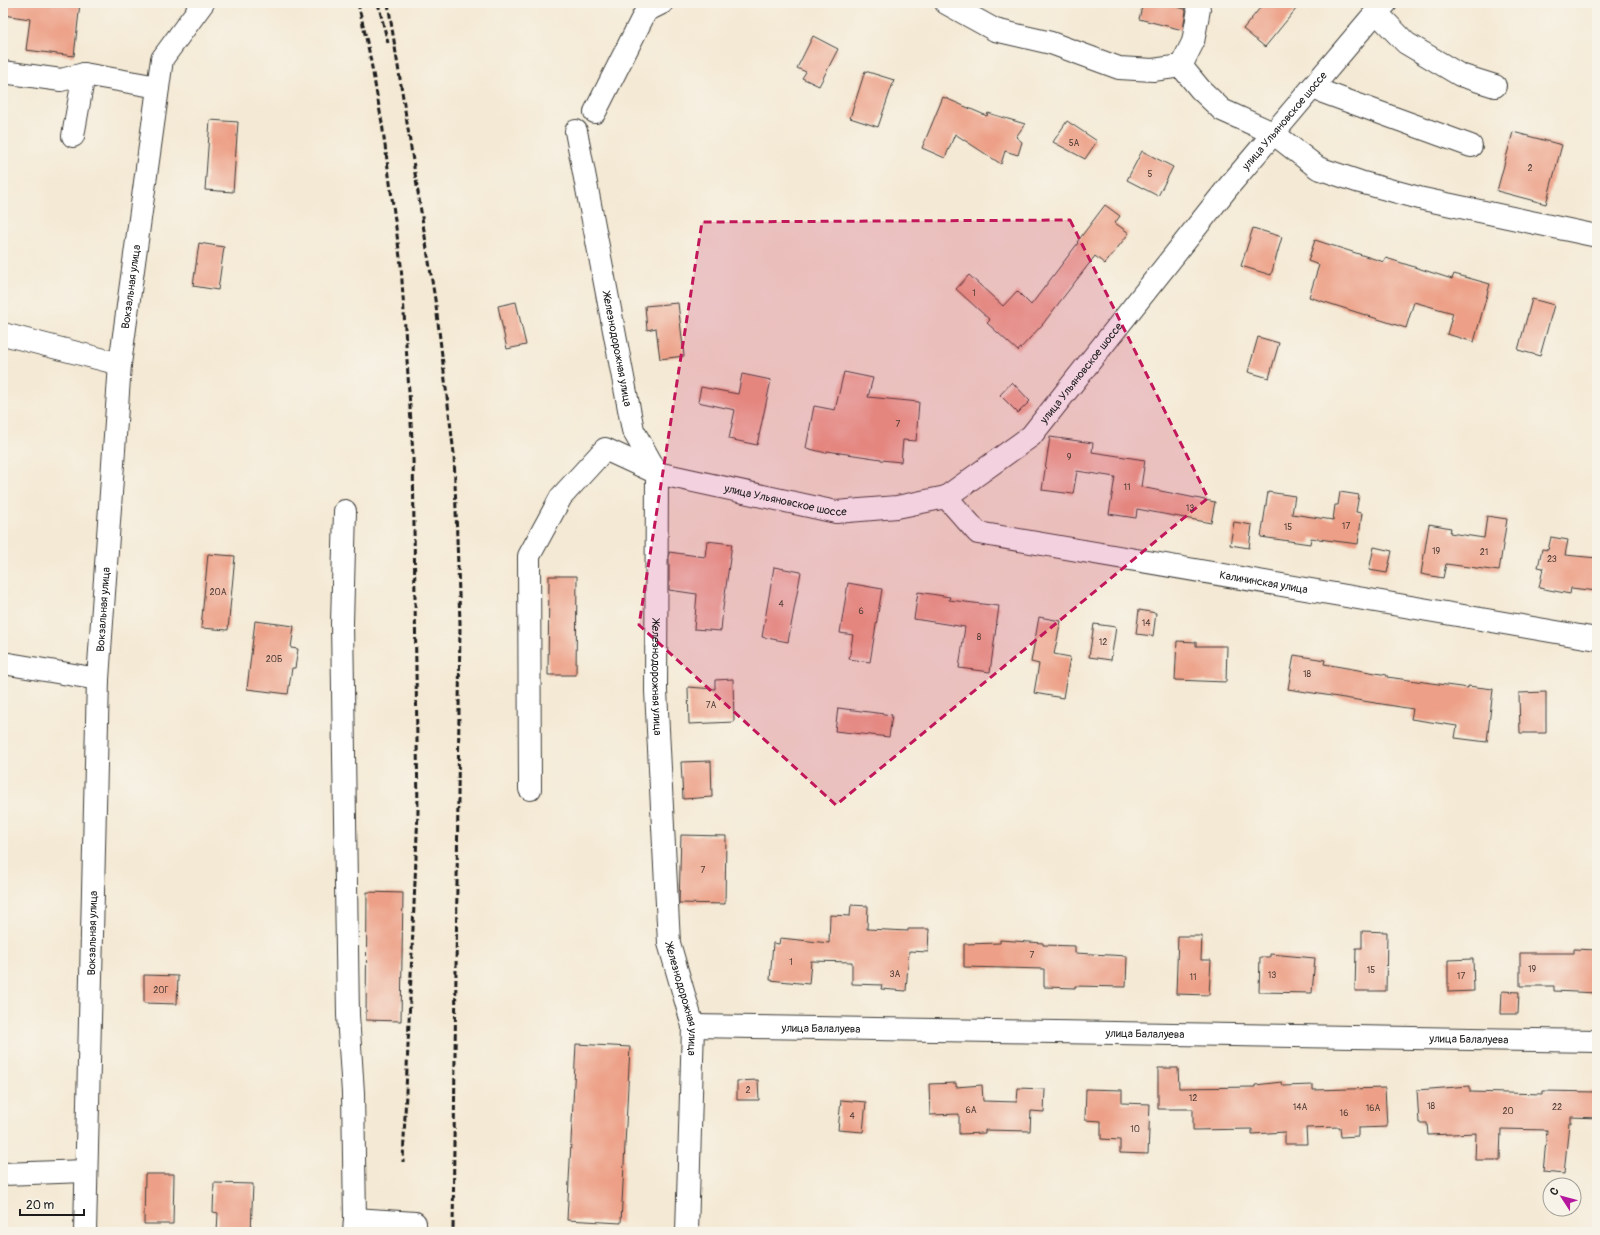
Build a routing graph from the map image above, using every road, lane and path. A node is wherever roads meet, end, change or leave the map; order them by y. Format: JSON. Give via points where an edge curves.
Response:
{"nodes":[{"id":1,"x":203,"y":3,"type":"edge"},
{"id":2,"x":662,"y":3,"type":"edge"},
{"id":3,"x":946,"y":3,"type":"edge"},
{"id":4,"x":1196,"y":3,"type":"edge"},
{"id":5,"x":1381,"y":7,"type":"edge"},
{"id":6,"x":1181,"y":66,"type":"junction"},
{"id":7,"x":3,"y":72,"type":"edge"},
{"id":8,"x":84,"y":74,"type":"junction"},
{"id":9,"x":1495,"y":86,"type":"dead end"},
{"id":10,"x":158,"y":87,"type":"junction"},
{"id":11,"x":1312,"y":88,"type":"junction"},
{"id":12,"x":595,"y":112,"type":"dead end"},
{"id":13,"x":576,"y":131,"type":"dead end"},
{"id":14,"x":1273,"y":133,"type":"junction"},
{"id":15,"x":73,"y":136,"type":"dead end"},
{"id":16,"x":1471,"y":146,"type":"dead end"},
{"id":17,"x":1597,"y":236,"type":"edge"},
{"id":18,"x":3,"y":334,"type":"edge"},
{"id":19,"x":120,"y":364,"type":"junction"},
{"id":20,"x":657,"y":473,"type":"junction"},
{"id":21,"x":946,"y":496,"type":"junction"},
{"id":22,"x":345,"y":511,"type":"dead end"},
{"id":23,"x":1597,"y":639,"type":"edge"},
{"id":24,"x":3,"y":663,"type":"edge"},
{"id":25,"x":98,"y":679,"type":"junction"},
{"id":26,"x":530,"y":789,"type":"dead end"},
{"id":27,"x":693,"y":1026,"type":"junction"},
{"id":28,"x":1597,"y":1041,"type":"edge"},
{"id":29,"x":86,"y":1171,"type":"junction"},
{"id":30,"x":3,"y":1174,"type":"edge"},
{"id":31,"x":355,"y":1225,"type":"edge"},
{"id":32,"x":86,"y":1232,"type":"edge"},
{"id":33,"x":415,"y":1232,"type":"edge"},
{"id":34,"x":687,"y":1232,"type":"edge"}],
"edges":[{"from":1,"to":10,"type":"street","name":"Вокзальная улица","via":[[162,60]]},
{"from":2,"to":12,"type":"street","via":[[646,11]]},
{"from":3,"to":6,"type":"street","via":[[995,30],[1052,43],[1119,68],[1153,70]]},
{"from":4,"to":6,"type":"street","via":[[1200,9],[1193,42]]},
{"from":5,"to":9,"type":"street","via":[[1406,43],[1460,75]]},
{"from":5,"to":11,"type":"street","name":"улица Ульяновское шоссе"},
{"from":6,"to":14,"type":"street","via":[[1222,110]]},
{"from":7,"to":8,"type":"street","via":[[61,80]]},
{"from":8,"to":10,"type":"street"},
{"from":8,"to":15,"type":"street"},
{"from":10,"to":19,"type":"street","name":"Вокзальная улица"},
{"from":11,"to":14,"type":"street","name":"улица Ульяновское шоссе"},
{"from":11,"to":16,"type":"street"},
{"from":13,"to":20,"type":"street","name":"Железнодорожная улица","via":[[633,430]]},
{"from":14,"to":17,"type":"street","via":[[1318,168],[1360,182],[1423,199]]},
{"from":14,"to":21,"type":"street","name":"улица Ульяновское шоссе","via":[[1031,436]]},
{"from":18,"to":19,"type":"street"},
{"from":19,"to":25,"type":"street","name":"Вокзальная улица"},
{"from":20,"to":21,"type":"street","name":"улица Ульяновское шоссе","via":[[836,512],[897,507]]},
{"from":20,"to":26,"type":"street","name":"улица Ульяновское шоссе","via":[[605,449],[561,497],[529,556]]},
{"from":20,"to":27,"type":"street","name":"Железнодорожная улица","via":[[656,692],[669,943]]},
{"from":21,"to":23,"type":"street","name":"Калининская улица","via":[[978,533]]},
{"from":22,"to":31,"type":"street","via":[[343,647],[348,1015],[353,1093]]},
{"from":24,"to":25,"type":"street"},
{"from":25,"to":29,"type":"street","name":"Вокзальная улица"},
{"from":27,"to":28,"type":"street","name":"улица Балалуева"},
{"from":27,"to":34,"type":"street","name":"Железнодорожная улица"},
{"from":29,"to":30,"type":"street"},
{"from":29,"to":32,"type":"street","name":"Вокзальная улица"},
{"from":31,"to":33,"type":"street","via":[[415,1224]]}]}
